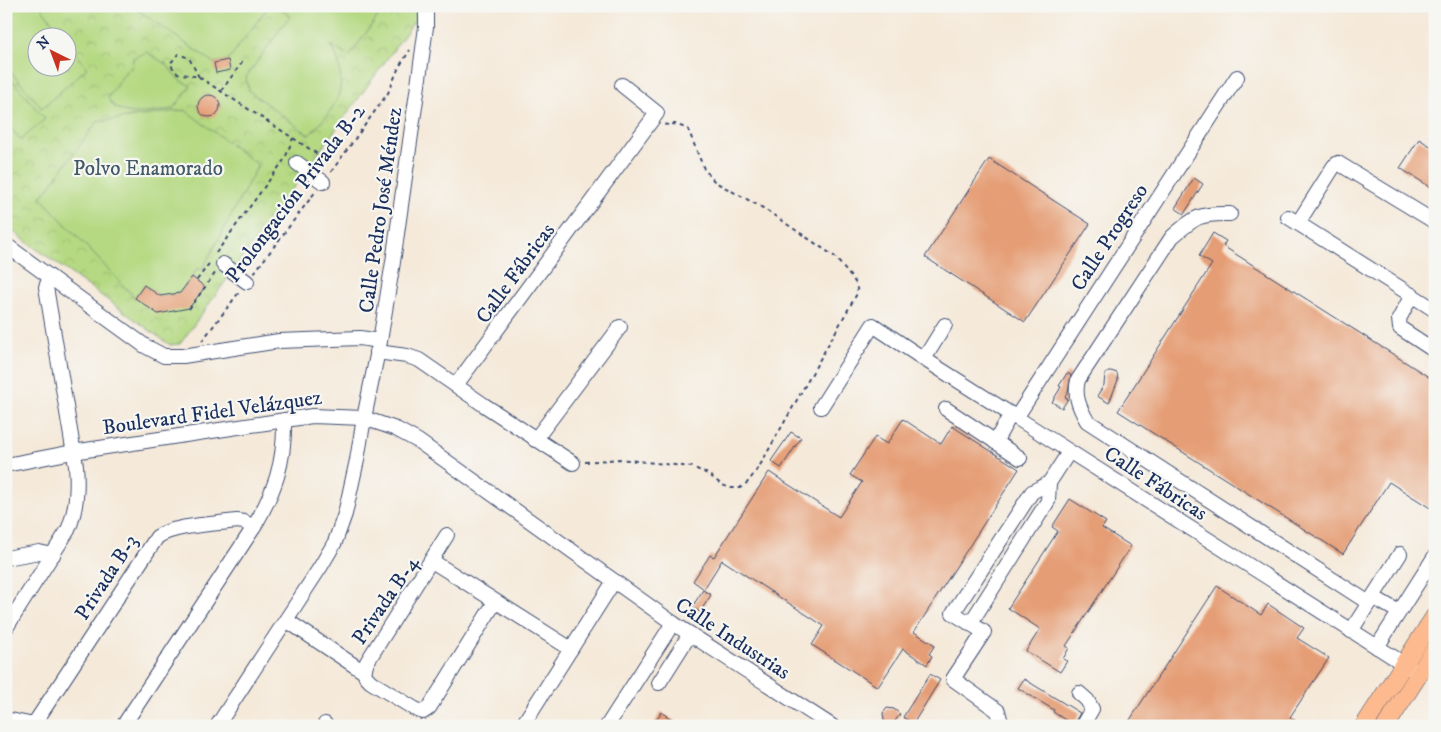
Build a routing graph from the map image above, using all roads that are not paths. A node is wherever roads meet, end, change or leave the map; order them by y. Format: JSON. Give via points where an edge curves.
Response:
{"nodes":[{"id":1,"x":426,"y":6,"type":"edge"},
{"id":2,"x":1237,"y":77,"type":"dead end"},
{"id":3,"x":622,"y":85,"type":"dead end"},
{"id":4,"x":297,"y":163,"type":"dead end"},
{"id":5,"x":323,"y":182,"type":"road end"},
{"id":6,"x":1230,"y":214,"type":"dead end"},
{"id":7,"x":1435,"y":222,"type":"edge"},
{"id":8,"x":6,"y":245,"type":"edge"},
{"id":9,"x":221,"y":266,"type":"road end"},
{"id":10,"x":50,"y":277,"type":"junction"},
{"id":11,"x":247,"y":282,"type":"road end"},
{"id":12,"x":1412,"y":295,"type":"junction"},
{"id":13,"x":1435,"y":310,"type":"edge"},
{"id":14,"x":946,"y":326,"type":"dead end"},
{"id":15,"x":620,"y":327,"type":"dead end"},
{"id":16,"x":379,"y":346,"type":"junction"},
{"id":17,"x":1435,"y":351,"type":"edge"},
{"id":18,"x":924,"y":359,"type":"junction"},
{"id":19,"x":456,"y":385,"type":"junction"},
{"id":20,"x":821,"y":407,"type":"dead end"},
{"id":21,"x":946,"y":409,"type":"dead end"},
{"id":22,"x":1014,"y":416,"type":"junction"},
{"id":23,"x":364,"y":418,"type":"junction"},
{"id":24,"x":284,"y":420,"type":"junction"},
{"id":25,"x":535,"y":440,"type":"junction"},
{"id":26,"x":995,"y":442,"type":"junction"},
{"id":27,"x":73,"y":452,"type":"junction"},
{"id":28,"x":1069,"y":452,"type":"junction"},
{"id":29,"x":1020,"y":458,"type":"dead end"},
{"id":30,"x":573,"y":463,"type":"road end"},
{"id":31,"x":6,"y":465,"type":"edge"},
{"id":32,"x":1049,"y":483,"type":"junction"},
{"id":33,"x":254,"y":527,"type":"junction"},
{"id":34,"x":447,"y":536,"type":"dead end"},
{"id":35,"x":1400,"y":554,"type":"dead end"},
{"id":36,"x":53,"y":555,"type":"junction"},
{"id":37,"x":1435,"y":556,"type":"edge"},
{"id":38,"x":6,"y":558,"type":"edge"},
{"id":39,"x":432,"y":561,"type":"junction"},
{"id":40,"x":614,"y":581,"type":"junction"},
{"id":41,"x":1371,"y":600,"type":"junction"},
{"id":42,"x":496,"y":602,"type":"junction"},
{"id":43,"x":1399,"y":612,"type":"junction"},
{"id":44,"x":1435,"y":616,"type":"edge"},
{"id":45,"x":286,"y":620,"type":"junction"},
{"id":46,"x":673,"y":623,"type":"junction"},
{"id":47,"x":970,"y":624,"type":"junction"},
{"id":48,"x":6,"y":628,"type":"edge"},
{"id":49,"x":1351,"y":631,"type":"junction"},
{"id":50,"x":690,"y":634,"type":"junction"},
{"id":51,"x":1377,"y":648,"type":"junction"},
{"id":52,"x":570,"y":649,"type":"junction"},
{"id":53,"x":1435,"y":649,"type":"edge"},
{"id":54,"x":1404,"y":664,"type":"junction"},
{"id":55,"x":364,"y":672,"type":"junction"},
{"id":56,"x":1419,"y":673,"type":"junction"},
{"id":57,"x":659,"y":683,"type":"dead end"},
{"id":58,"x":1079,"y":694,"type":"dead end"},
{"id":59,"x":6,"y":719,"type":"edge"},
{"id":60,"x":36,"y":725,"type":"edge"},
{"id":61,"x":123,"y":726,"type":"edge"},
{"id":62,"x":217,"y":726,"type":"edge"},
{"id":63,"x":522,"y":726,"type":"edge"},
{"id":64,"x":607,"y":726,"type":"edge"},
{"id":65,"x":832,"y":726,"type":"edge"},
{"id":66,"x":1006,"y":726,"type":"edge"},
{"id":67,"x":1082,"y":726,"type":"edge"},
{"id":68,"x":1364,"y":726,"type":"edge"},
{"id":69,"x":1386,"y":726,"type":"edge"}],
"edges":[{"from":1,"to":16,"type":"street","name":"Calle Pedro José Méndez","via":[[394,262]]},
{"from":2,"to":22,"type":"street","name":"Calle Progreso"},
{"from":3,"to":19,"type":"street","name":"Calle Fábricas","via":[[657,113]]},
{"from":4,"to":5,"type":"street"},
{"from":6,"to":41,"type":"street","via":[[1201,215],[1172,237],[1078,380],[1076,391],[1081,411],[1087,421]]},
{"from":7,"to":12,"type":"street","via":[[1338,163],[1293,220]]},
{"from":8,"to":10,"type":"street"},
{"from":9,"to":11,"type":"street"},
{"from":10,"to":16,"type":"street","via":[[145,346],[164,356],[279,342],[360,338]]},
{"from":10,"to":27,"type":"street","via":[[46,287]]},
{"from":12,"to":13,"type":"street"},
{"from":12,"to":17,"type":"street","via":[[1398,319],[1400,328]]},
{"from":14,"to":18,"type":"street"},
{"from":15,"to":25,"type":"street"},
{"from":16,"to":19,"type":"street","via":[[419,360]]},
{"from":16,"to":23,"type":"street","name":"Calle Pedro José Méndez"},
{"from":18,"to":20,"type":"street","name":"Calle Fábricas","via":[[873,325]]},
{"from":18,"to":22,"type":"street","name":"Calle Fábricas"},
{"from":19,"to":25,"type":"street"},
{"from":21,"to":26,"type":"street"},
{"from":22,"to":26,"type":"street","name":"Calle Progreso"},
{"from":22,"to":28,"type":"street","name":"Calle Fábricas"},
{"from":23,"to":24,"type":"street","name":"Boulevard Fidel Velázquez","via":[[320,416]]},
{"from":23,"to":40,"type":"street","name":"Boulevard Fidel Velázquez","via":[[418,441]]},
{"from":23,"to":45,"type":"street","name":"Calle Pedro José Méndez","via":[[345,514],[335,542]]},
{"from":24,"to":27,"type":"street","name":"Boulevard Fidel Velázquez"},
{"from":24,"to":33,"type":"street","via":[[283,448],[275,487]]},
{"from":25,"to":30,"type":"street"},
{"from":26,"to":29,"type":"street"},
{"from":27,"to":31,"type":"street","name":"Boulevard Fidel Velázquez"},
{"from":27,"to":36,"type":"street","via":[[77,484],[73,517]]},
{"from":28,"to":32,"type":"street"},
{"from":28,"to":49,"type":"street","name":"Calle Fábricas"},
{"from":32,"to":47,"type":"street","via":[[1048,501]]},
{"from":32,"to":47,"type":"street","via":[[1032,492],[953,613]]},
{"from":33,"to":60,"type":"street","name":"Privada B-3","via":[[237,521],[172,530],[157,537]]},
{"from":33,"to":61,"type":"street"},
{"from":34,"to":39,"type":"street"},
{"from":35,"to":41,"type":"street"},
{"from":36,"to":38,"type":"street","via":[[39,552]]},
{"from":36,"to":48,"type":"street"},
{"from":37,"to":43,"type":"street"},
{"from":39,"to":42,"type":"street","name":"Privada B-4"},
{"from":39,"to":55,"type":"street","name":"Privada B-4","via":[[367,662]]},
{"from":40,"to":46,"type":"street","name":"Calle Industrias"},
{"from":40,"to":52,"type":"street"},
{"from":41,"to":43,"type":"street"},
{"from":41,"to":49,"type":"street"},
{"from":42,"to":52,"type":"street","name":"Privada B-4"},
{"from":42,"to":55,"type":"street","via":[[429,708],[423,712],[371,682]]},
{"from":43,"to":51,"type":"street"},
{"from":44,"to":54,"type":"main road"},
{"from":45,"to":55,"type":"street"},
{"from":45,"to":62,"type":"street","name":"Calle Pedro José Méndez"},
{"from":46,"to":50,"type":"street","name":"Calle Industrias"},
{"from":46,"to":64,"type":"street"},
{"from":47,"to":66,"type":"street","via":[[984,632],[953,679],[998,711]]},
{"from":49,"to":51,"type":"street","name":"Calle Fábricas"},
{"from":50,"to":57,"type":"street"},
{"from":50,"to":65,"type":"street","name":"Calle Industrias"},
{"from":51,"to":54,"type":"street","name":"Calle Fábricas"},
{"from":52,"to":63,"type":"street"},
{"from":53,"to":56,"type":"main road"},
{"from":54,"to":56,"type":"street","name":"Calle Fábricas"},
{"from":54,"to":68,"type":"main road"},
{"from":56,"to":69,"type":"main road"},
{"from":58,"to":67,"type":"street","via":[[1088,700],[1092,709]]},
{"from":59,"to":60,"type":"street"}]}
